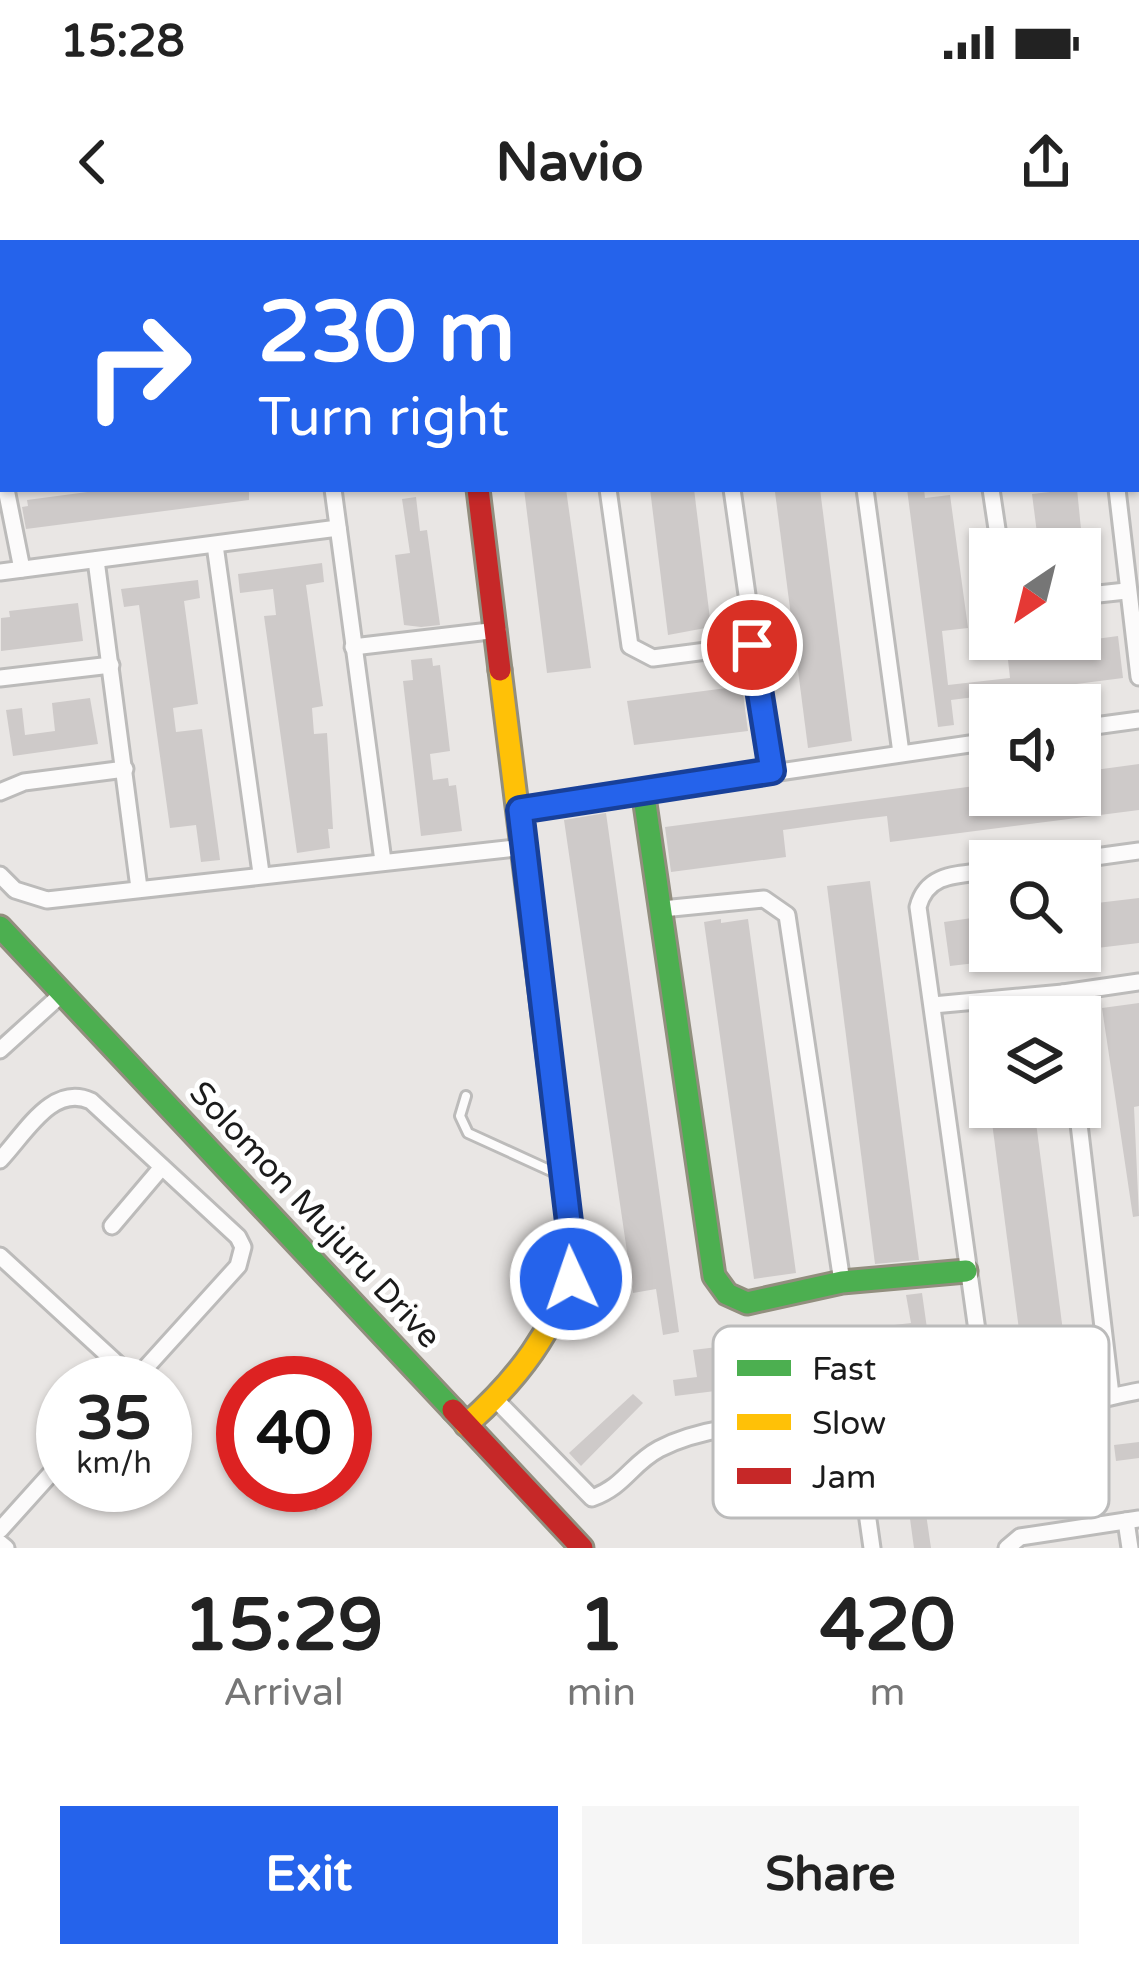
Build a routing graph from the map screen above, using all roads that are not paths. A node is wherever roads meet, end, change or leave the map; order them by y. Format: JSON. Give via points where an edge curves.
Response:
{"nodes":[{"id":1,"x":7,"y":492,"type":"edge"},
{"id":2,"x":333,"y":492,"type":"edge"},
{"id":3,"x":478,"y":492,"type":"edge"},
{"id":4,"x":608,"y":492,"type":"edge"},
{"id":5,"x":731,"y":492,"type":"edge"},
{"id":6,"x":866,"y":492,"type":"edge"},
{"id":7,"x":991,"y":492,"type":"edge"},
{"id":8,"x":1117,"y":492,"type":"edge"},
{"id":9,"x":338,"y":528,"type":"junction"},
{"id":10,"x":997,"y":528,"type":"edge"},
{"id":11,"x":215,"y":545,"type":"junction"},
{"id":12,"x":96,"y":560,"type":"junction"},
{"id":13,"x":22,"y":568,"type":"junction"},
{"id":14,"x":0,"y":572,"type":"edge"},
{"id":15,"x":1126,"y":591,"type":"junction"},
{"id":16,"x":1101,"y":594,"type":"edge"},
{"id":17,"x":498,"y":630,"type":"junction"},
{"id":18,"x":752,"y":645,"type":"junction"},
{"id":19,"x":353,"y":647,"type":"junction"},
{"id":20,"x":111,"y":665,"type":"junction"},
{"id":21,"x":1139,"y":677,"type":"edge"},
{"id":22,"x":0,"y":678,"type":"edge"},
{"id":23,"x":1139,"y":720,"type":"edge"},
{"id":24,"x":1101,"y":725,"type":"edge"},
{"id":25,"x":969,"y":744,"type":"edge"},
{"id":26,"x":901,"y":753,"type":"junction"},
{"id":27,"x":125,"y":769,"type":"junction"},
{"id":28,"x":772,"y":771,"type":"junction"},
{"id":29,"x":643,"y":790,"type":"junction"},
{"id":30,"x":0,"y":791,"type":"edge"},
{"id":31,"x":520,"y":810,"type":"junction"},
{"id":32,"x":525,"y":847,"type":"junction"},
{"id":33,"x":1139,"y":851,"type":"edge"},
{"id":34,"x":1101,"y":856,"type":"edge"},
{"id":35,"x":383,"y":861,"type":"junction"},
{"id":36,"x":261,"y":873,"type":"junction"},
{"id":37,"x":969,"y":874,"type":"edge"},
{"id":38,"x":0,"y":875,"type":"edge"},
{"id":39,"x":139,"y":888,"type":"junction"},
{"id":40,"x":662,"y":909,"type":"junction"},
{"id":41,"x":0,"y":927,"type":"edge"},
{"id":42,"x":1139,"y":982,"type":"edge"},
{"id":43,"x":63,"y":993,"type":"junction"},
{"id":44,"x":1063,"y":993,"type":"junction"},
{"id":45,"x":1063,"y":996,"type":"edge"},
{"id":46,"x":933,"y":1005,"type":"junction"},
{"id":47,"x":0,"y":1050,"type":"edge"},
{"id":48,"x":466,"y":1096,"type":"dead end"},
{"id":49,"x":1079,"y":1128,"type":"edge"},
{"id":50,"x":0,"y":1160,"type":"edge"},
{"id":51,"x":162,"y":1167,"type":"junction"},
{"id":52,"x":562,"y":1176,"type":"junction"},
{"id":53,"x":112,"y":1226,"type":"dead end"},
{"id":54,"x":0,"y":1256,"type":"edge"},
{"id":55,"x":966,"y":1271,"type":"junction"},
{"id":56,"x":842,"y":1282,"type":"junction"},
{"id":57,"x":975,"y":1326,"type":"edge"},
{"id":58,"x":1103,"y":1326,"type":"edge"},
{"id":59,"x":106,"y":1356,"type":"edge"},
{"id":60,"x":156,"y":1356,"type":"edge"},
{"id":61,"x":1109,"y":1379,"type":"edge"},
{"id":62,"x":1139,"y":1391,"type":"edge"},
{"id":63,"x":1111,"y":1396,"type":"joint"},
{"id":64,"x":496,"y":1400,"type":"junction"},
{"id":65,"x":466,"y":1425,"type":"junction"},
{"id":66,"x":713,"y":1431,"type":"edge"},
{"id":67,"x":36,"y":1490,"type":"edge"},
{"id":68,"x":868,"y":1518,"type":"edge"},
{"id":69,"x":1132,"y":1520,"type":"edge"},
{"id":70,"x":0,"y":1529,"type":"edge"},
{"id":71,"x":582,"y":1548,"type":"edge"},
{"id":72,"x":872,"y":1548,"type":"edge"},
{"id":73,"x":1007,"y":1548,"type":"edge"},
{"id":74,"x":1130,"y":1548,"type":"edge"}],
"edges":[{"from":1,"to":13,"type":"street"},
{"from":2,"to":9,"type":"street"},
{"from":3,"to":17,"type":"street"},
{"from":4,"to":18,"type":"street","via":[[630,646],[653,658]]},
{"from":5,"to":18,"type":"street"},
{"from":6,"to":26,"type":"street"},
{"from":7,"to":10,"type":"street"},
{"from":8,"to":15,"type":"street"},
{"from":9,"to":11,"type":"street"},
{"from":9,"to":19,"type":"street"},
{"from":11,"to":12,"type":"street"},
{"from":11,"to":36,"type":"street"},
{"from":12,"to":13,"type":"street"},
{"from":12,"to":20,"type":"street"},
{"from":13,"to":14,"type":"street"},
{"from":15,"to":16,"type":"street"},
{"from":15,"to":21,"type":"street"},
{"from":17,"to":19,"type":"street"},
{"from":17,"to":31,"type":"street"},
{"from":18,"to":28,"type":"street"},
{"from":19,"to":35,"type":"street"},
{"from":20,"to":22,"type":"street"},
{"from":20,"to":27,"type":"street"},
{"from":23,"to":24,"type":"street"},
{"from":25,"to":26,"type":"street"},
{"from":26,"to":28,"type":"street"},
{"from":27,"to":30,"type":"street"},
{"from":27,"to":39,"type":"street"},
{"from":28,"to":29,"type":"street"},
{"from":29,"to":31,"type":"street"},
{"from":29,"to":40,"type":"street"},
{"from":31,"to":32,"type":"street"},
{"from":32,"to":35,"type":"street"},
{"from":32,"to":52,"type":"street"},
{"from":33,"to":34,"type":"street"},
{"from":35,"to":36,"type":"street"},
{"from":36,"to":39,"type":"street"},
{"from":37,"to":46,"type":"street","via":[[938,878],[921,896]]},
{"from":38,"to":39,"type":"street","via":[[15,890],[47,900]]},
{"from":40,"to":56,"type":"street","via":[[764,899],[787,915]]},
{"from":40,"to":56,"type":"street","via":[[714,1276],[747,1303]]},
{"from":41,"to":43,"type":"street","name":"Solomon Mujuru Drive"},
{"from":42,"to":44,"type":"street"},
{"from":43,"to":47,"type":"street"},
{"from":43,"to":65,"type":"street","name":"Solomon Mujuru Drive"},
{"from":44,"to":45,"type":"street"},
{"from":44,"to":46,"type":"street"},
{"from":46,"to":55,"type":"street"},
{"from":48,"to":52,"type":"lane","via":[[460,1116],[468,1133]]},
{"from":49,"to":58,"type":"street"},
{"from":50,"to":51,"type":"street","via":[[58,1097],[74,1094]]},
{"from":51,"to":53,"type":"street"},
{"from":51,"to":60,"type":"street","via":[[238,1237],[243,1255]]},
{"from":52,"to":64,"type":"street","via":[[571,1279],[550,1331]]},
{"from":54,"to":59,"type":"street"},
{"from":55,"to":56,"type":"street"},
{"from":55,"to":57,"type":"street"},
{"from":61,"to":63,"type":"street"},
{"from":62,"to":63,"type":"street"},
{"from":64,"to":65,"type":"street"},
{"from":64,"to":66,"type":"street","via":[[592,1498],[617,1490],[652,1452]]},
{"from":65,"to":71,"type":"street","name":"Solomon Mujuru Drive"},
{"from":67,"to":70,"type":"street"},
{"from":68,"to":72,"type":"street"},
{"from":69,"to":73,"type":"street","via":[[1020,1537]]},
{"from":69,"to":74,"type":"street"}]}
